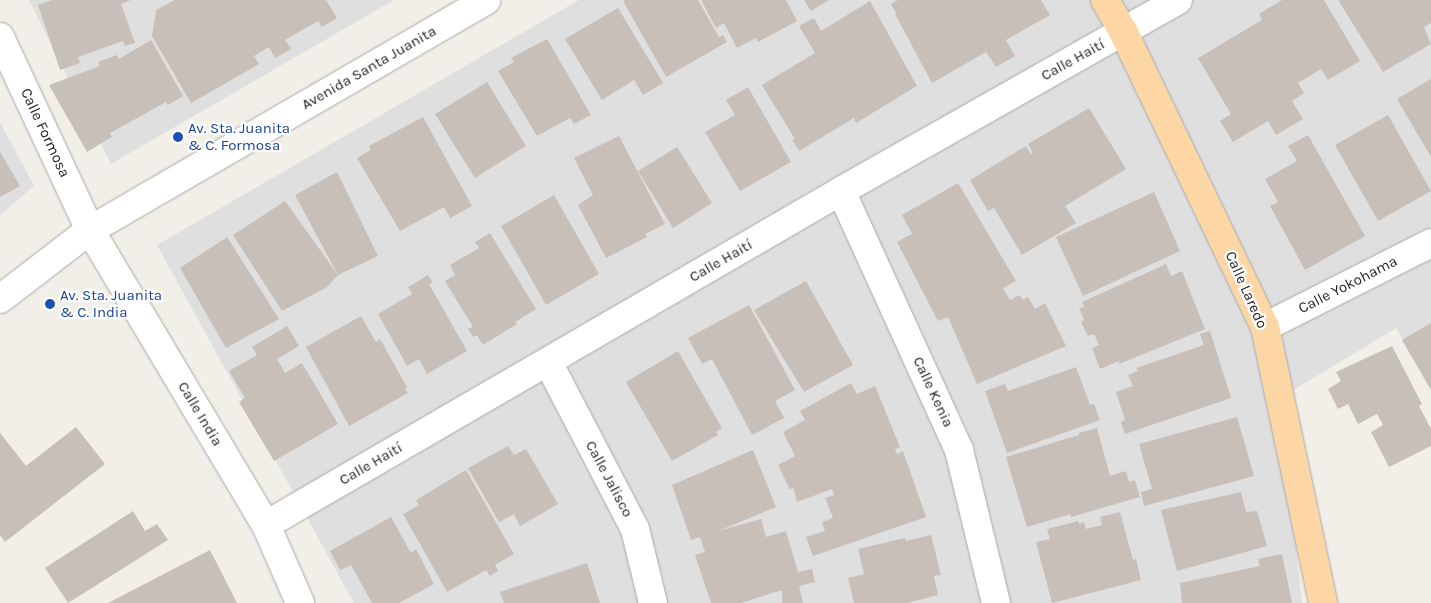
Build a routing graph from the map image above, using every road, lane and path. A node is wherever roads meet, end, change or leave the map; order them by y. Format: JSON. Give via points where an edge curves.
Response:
{"nodes":[{"id":1,"x":486,"y":0,"type":"edge"},
{"id":2,"x":1105,"y":0,"type":"edge"},
{"id":3,"x":1178,"y":0,"type":"edge"},
{"id":4,"x":1123,"y":31,"type":"junction"},
{"id":5,"x":0,"y":37,"type":"edge"},
{"id":6,"x":840,"y":191,"type":"junction"},
{"id":7,"x":90,"y":230,"type":"junction"},
{"id":8,"x":1431,"y":244,"type":"edge"},
{"id":9,"x":0,"y":299,"type":"edge"},
{"id":10,"x":1265,"y":327,"type":"junction"},
{"id":11,"x":548,"y":362,"type":"junction"},
{"id":12,"x":266,"y":525,"type":"junction"},
{"id":13,"x":300,"y":603,"type":"edge"},
{"id":14,"x":653,"y":603,"type":"edge"},
{"id":15,"x":996,"y":603,"type":"edge"},
{"id":16,"x":1323,"y":603,"type":"edge"}],
"edges":[{"from":1,"to":7,"type":"street","name":"Avenida Santa Juanita"},
{"from":2,"to":4,"type":"main road","name":"Calle Laredo"},
{"from":3,"to":4,"type":"street","name":"Calle Haití"},
{"from":4,"to":6,"type":"street","name":"Calle Haití"},
{"from":4,"to":10,"type":"main road","name":"Calle Laredo"},
{"from":5,"to":7,"type":"street","name":"Calle Formosa"},
{"from":6,"to":11,"type":"street","name":"Calle Haití"},
{"from":6,"to":15,"type":"street","name":"Calle Kenia","via":[[960,450]]},
{"from":7,"to":9,"type":"street","name":"Avenida Santa Juanita"},
{"from":7,"to":12,"type":"street","name":"Calle India"},
{"from":8,"to":10,"type":"street","name":"Calle Yokohama"},
{"from":10,"to":16,"type":"main road","name":"Calle Laredo"},
{"from":11,"to":12,"type":"street","name":"Calle Haití"},
{"from":11,"to":14,"type":"street","name":"Calle Jalisco","via":[[635,529]]},
{"from":12,"to":13,"type":"street","name":"Calle India"}]}
